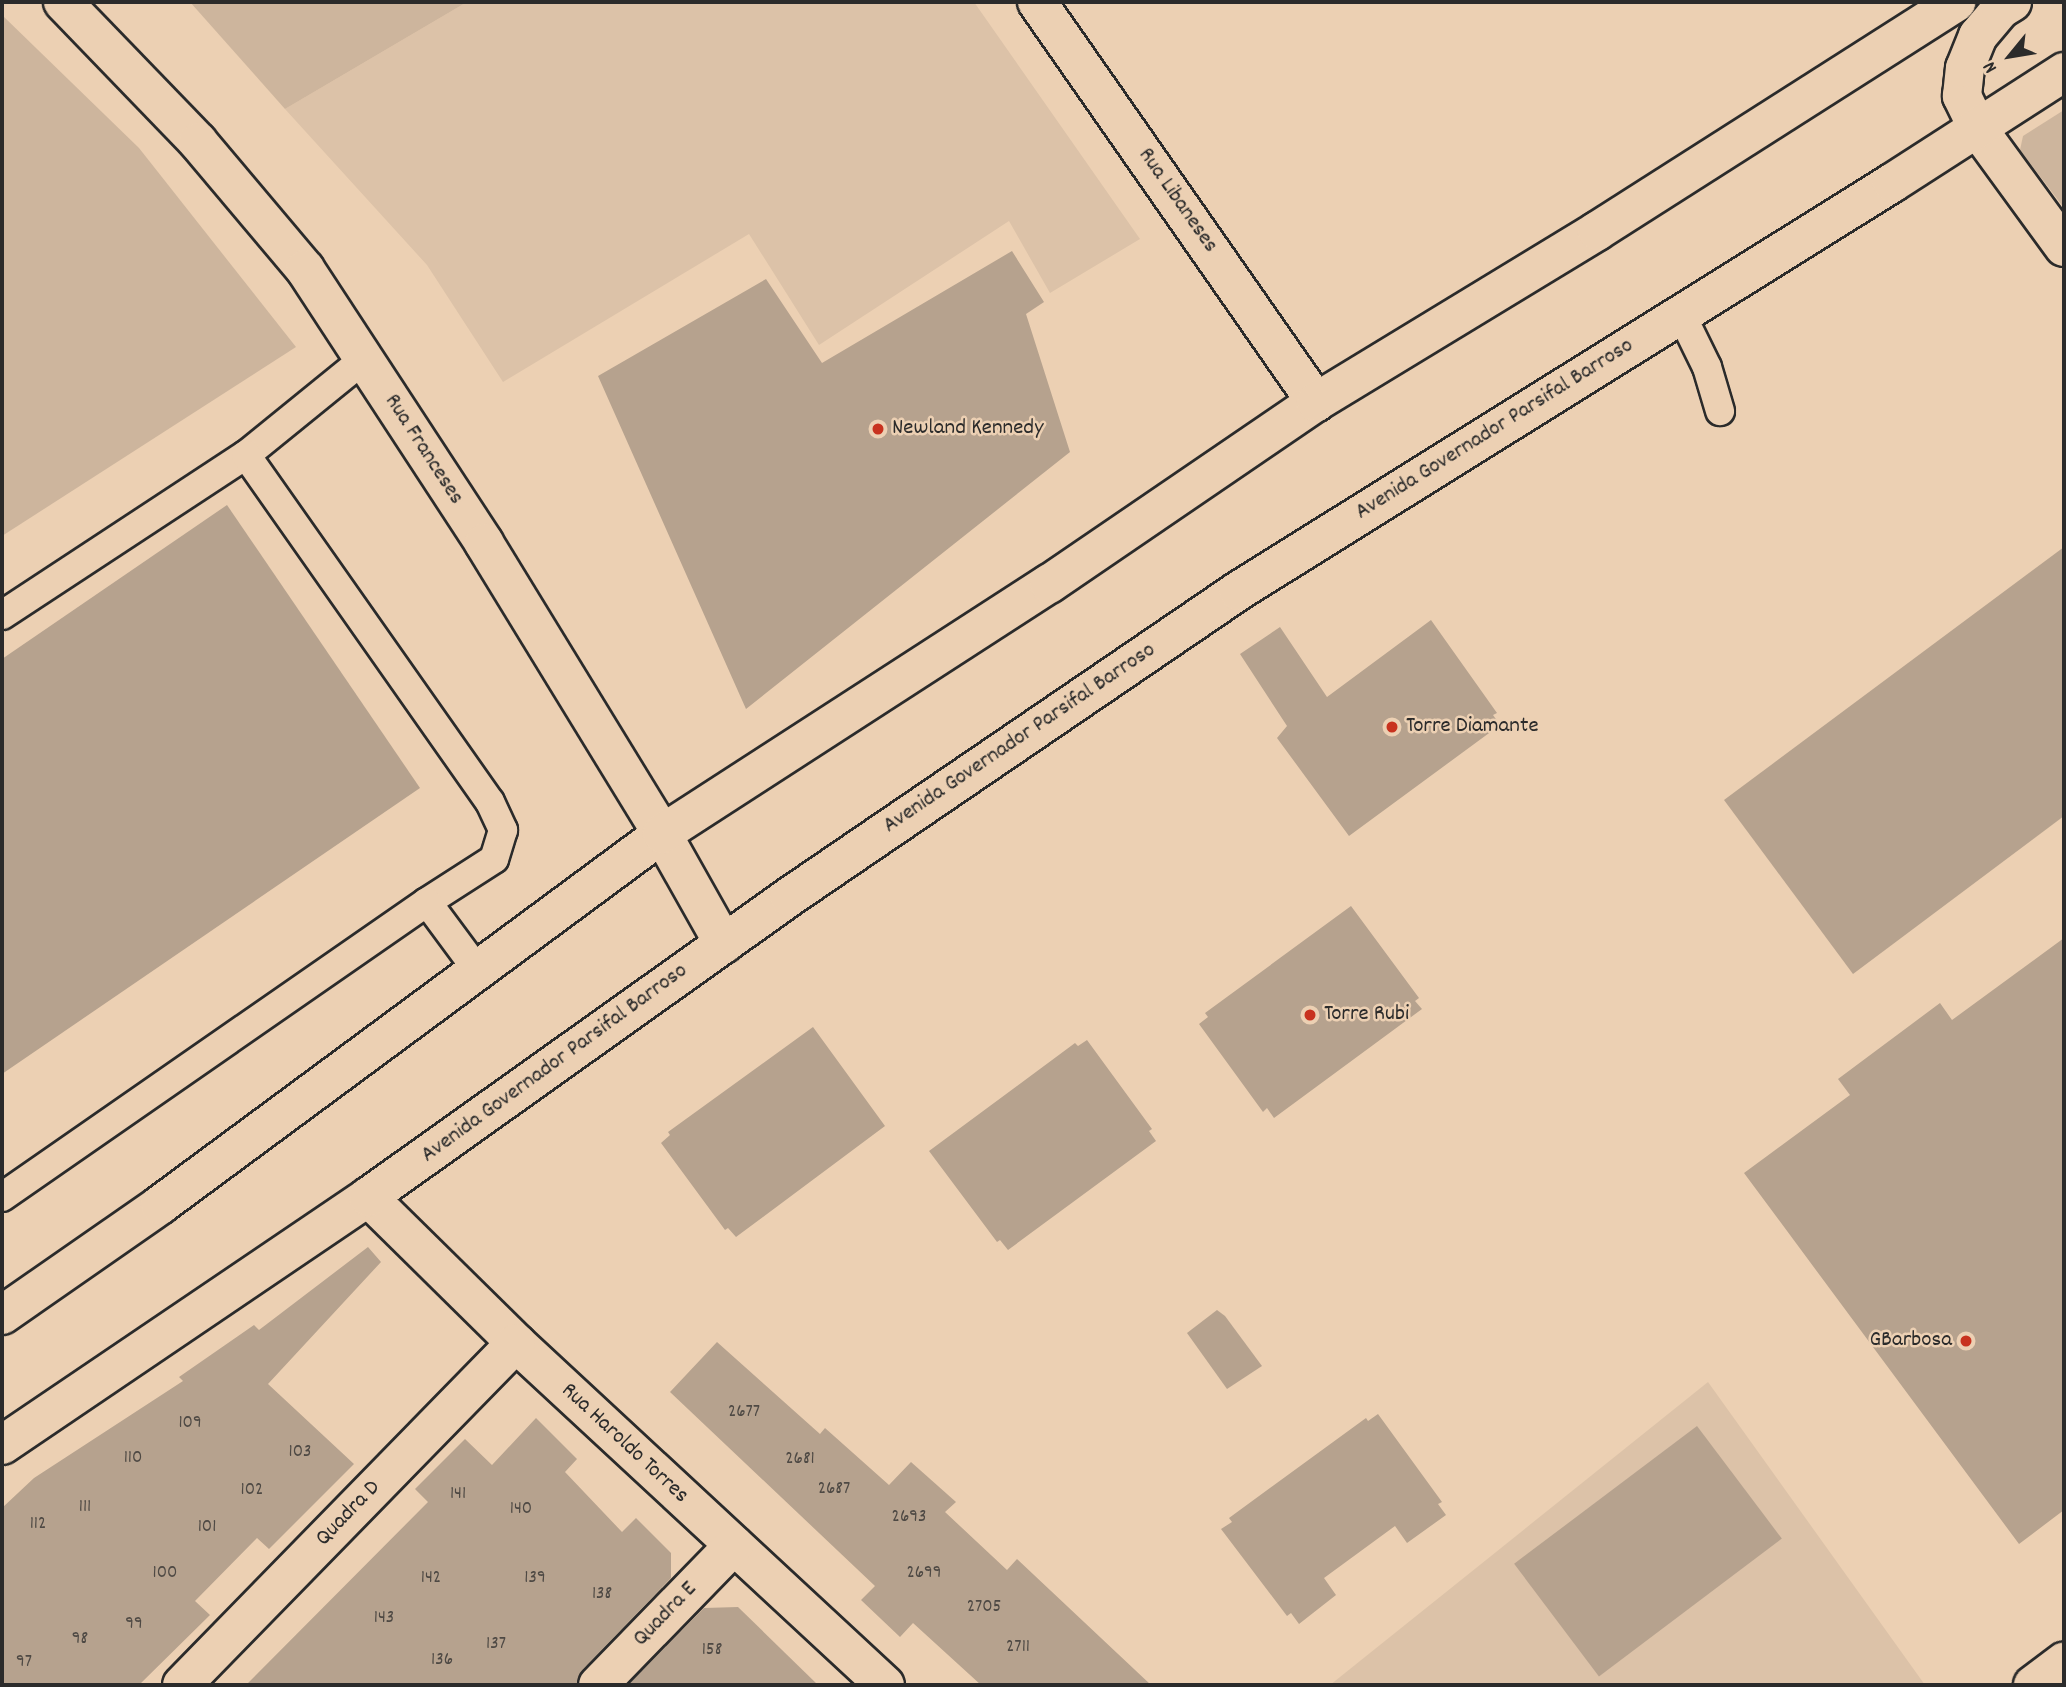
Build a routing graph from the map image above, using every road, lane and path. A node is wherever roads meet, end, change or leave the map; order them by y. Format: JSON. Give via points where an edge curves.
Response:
{"nodes":[{"id":1,"x":63,"y":2,"type":"edge"},
{"id":2,"x":1037,"y":2,"type":"edge"},
{"id":3,"x":1956,"y":2,"type":"edge"},
{"id":4,"x":2012,"y":2,"type":"edge"},
{"id":5,"x":2064,"y":72,"type":"edge"},
{"id":6,"x":1978,"y":129,"type":"junction"},
{"id":7,"x":2064,"y":247,"type":"edge"},
{"id":8,"x":1681,"y":314,"type":"junction"},
{"id":9,"x":364,"y":359,"type":"junction"},
{"id":10,"x":1316,"y":402,"type":"junction"},
{"id":11,"x":1720,"y":411,"type":"dead end"},
{"id":12,"x":246,"y":456,"type":"junction"},
{"id":13,"x":2,"y":615,"type":"edge"},
{"id":14,"x":662,"y":834,"type":"junction"},
{"id":15,"x":427,"y":902,"type":"junction"},
{"id":16,"x":724,"y":943,"type":"junction"},
{"id":17,"x":478,"y":971,"type":"junction"},
{"id":18,"x":2,"y":1197,"type":"edge"},
{"id":19,"x":368,"y":1197,"type":"junction"},
{"id":20,"x":2,"y":1315,"type":"edge"},
{"id":21,"x":516,"y":1343,"type":"junction"},
{"id":22,"x":2,"y":1444,"type":"edge"},
{"id":23,"x":734,"y":1545,"type":"junction"},
{"id":24,"x":2064,"y":1662,"type":"edge"},
{"id":25,"x":182,"y":1685,"type":"edge"},
{"id":26,"x":598,"y":1685,"type":"edge"},
{"id":27,"x":885,"y":1685,"type":"edge"},
{"id":28,"x":2033,"y":1685,"type":"edge"}],
"edges":[{"from":1,"to":9,"type":"main road","name":"Rua Franceses","via":[[225,174],[305,269]]},
{"from":2,"to":10,"type":"main road","name":"Rua Libaneses"},
{"from":3,"to":10,"type":"main road","via":[[1597,231]]},
{"from":4,"to":6,"type":"main road","via":[[1978,36],[1965,68],[1962,96]]},
{"from":5,"to":6,"type":"main road","name":"Avenida Governador Parsifal Barroso"},
{"from":6,"to":7,"type":"main road"},
{"from":6,"to":8,"type":"main road","name":"Avenida Governador Parsifal Barroso"},
{"from":8,"to":11,"type":"lane","via":[[1707,367]]},
{"from":8,"to":16,"type":"main road","name":"Avenida Governador Parsifal Barroso","via":[[1238,592]]},
{"from":9,"to":12,"type":"lane"},
{"from":9,"to":14,"type":"main road","name":"Rua Franceses","via":[[484,542]]},
{"from":10,"to":14,"type":"main road","via":[[1049,584]]},
{"from":12,"to":13,"type":"lane"},
{"from":12,"to":15,"type":"lane","via":[[490,802],[503,830],[494,859]]},
{"from":14,"to":16,"type":"main road","name":"Rua Franceses"},
{"from":14,"to":17,"type":"main road"},
{"from":15,"to":17,"type":"lane"},
{"from":15,"to":18,"type":"lane"},
{"from":16,"to":19,"type":"main road","name":"Avenida Governador Parsifal Barroso"},
{"from":17,"to":20,"type":"main road"},
{"from":19,"to":21,"type":"main road","name":"Rua Haroldo Torres"},
{"from":19,"to":22,"type":"main road","name":"Avenida Governador Parsifal Barroso"},
{"from":21,"to":23,"type":"main road","name":"Rua Haroldo Torres"},
{"from":21,"to":25,"type":"main road","name":"Quadra D"},
{"from":23,"to":26,"type":"main road","name":"Quadra E"},
{"from":23,"to":27,"type":"main road","name":"Rua Haroldo Torres"},
{"from":24,"to":28,"type":"main road"}]}
